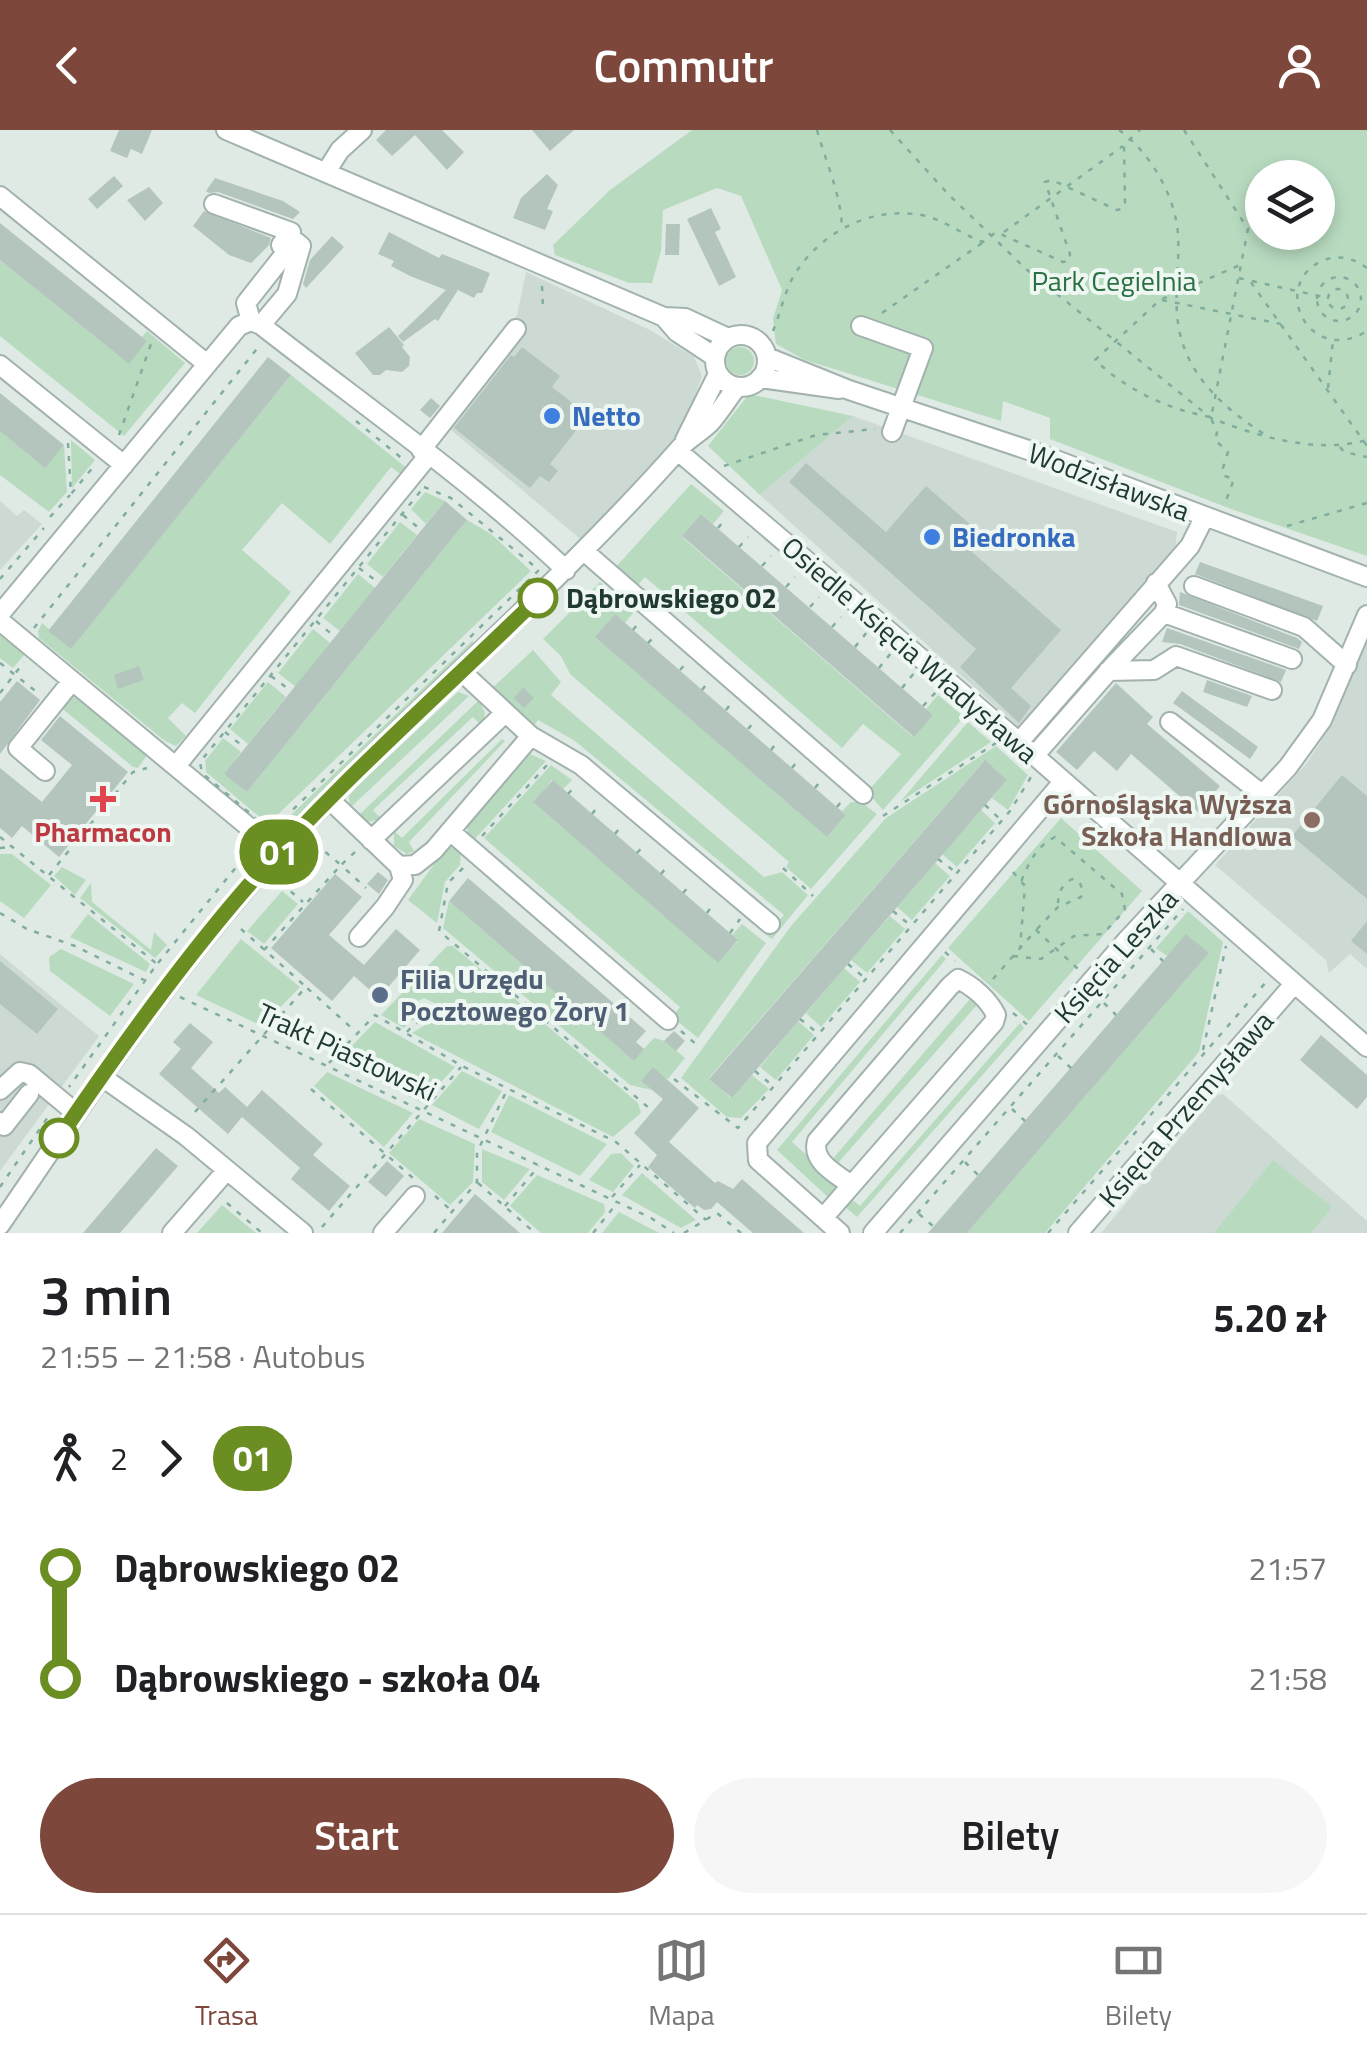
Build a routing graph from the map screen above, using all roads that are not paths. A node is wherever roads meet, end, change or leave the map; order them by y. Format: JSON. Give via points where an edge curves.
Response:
{"nodes":[{"id":1,"x":226,"y":130,"type":"edge"},
{"id":2,"x":362,"y":130,"type":"edge"},
{"id":3,"x":326,"y":172,"type":"junction"},
{"id":4,"x":0,"y":196,"type":"edge"},
{"id":5,"x":214,"y":204,"type":"dead end"},
{"id":6,"x":293,"y":236,"type":"junction"},
{"id":7,"x":253,"y":316,"type":"junction"},
{"id":8,"x":664,"y":317,"type":"junction"},
{"id":9,"x":516,"y":329,"type":"dead end"},
{"id":10,"x":868,"y":329,"type":"road end"},
{"id":11,"x":728,"y":338,"type":"junction"},
{"id":12,"x":767,"y":356,"type":"junction"},
{"id":13,"x":0,"y":364,"type":"edge"},
{"id":14,"x":208,"y":364,"type":"junction"},
{"id":15,"x":716,"y":365,"type":"junction"},
{"id":16,"x":760,"y":378,"type":"junction"},
{"id":17,"x":737,"y":387,"type":"junction"},
{"id":18,"x":848,"y":390,"type":"junction"},
{"id":19,"x":900,"y":408,"type":"junction"},
{"id":20,"x":887,"y":430,"type":"road end"},
{"id":21,"x":680,"y":448,"type":"junction"},
{"id":22,"x":420,"y":457,"type":"junction"},
{"id":23,"x":124,"y":465,"type":"junction"},
{"id":24,"x":1213,"y":515,"type":"junction"},
{"id":25,"x":584,"y":552,"type":"junction"},
{"id":26,"x":566,"y":570,"type":"junction"},
{"id":27,"x":1367,"y":578,"type":"edge"},
{"id":28,"x":1156,"y":583,"type":"junction"},
{"id":29,"x":1194,"y":586,"type":"dead end"},
{"id":30,"x":1164,"y":613,"type":"junction"},
{"id":31,"x":1367,"y":615,"type":"edge"},
{"id":32,"x":0,"y":618,"type":"edge"},
{"id":33,"x":1292,"y":659,"type":"dead end"},
{"id":34,"x":1347,"y":664,"type":"junction"},
{"id":35,"x":1108,"y":671,"type":"junction"},
{"id":36,"x":462,"y":672,"type":"junction"},
{"id":37,"x":72,"y":681,"type":"junction"},
{"id":38,"x":1272,"y":690,"type":"dead end"},
{"id":39,"x":506,"y":713,"type":"junction"},
{"id":40,"x":1170,"y":722,"type":"dead end"},
{"id":41,"x":531,"y":736,"type":"junction"},
{"id":42,"x":1019,"y":742,"type":"junction"},
{"id":43,"x":1034,"y":765,"type":"junction"},
{"id":44,"x":176,"y":766,"type":"junction"},
{"id":45,"x":45,"y":771,"type":"dead end"},
{"id":46,"x":1062,"y":783,"type":"junction"},
{"id":47,"x":862,"y":794,"type":"dead end"},
{"id":48,"x":1263,"y":795,"type":"junction"},
{"id":49,"x":330,"y":800,"type":"junction"},
{"id":50,"x":451,"y":832,"type":"junction"},
{"id":51,"x":371,"y":840,"type":"junction"},
{"id":52,"x":279,"y":852,"type":"junction"},
{"id":53,"x":399,"y":866,"type":"junction"},
{"id":54,"x":1179,"y":886,"type":"junction"},
{"id":55,"x":770,"y":924,"type":"dead end"},
{"id":56,"x":359,"y":937,"type":"dead end"},
{"id":57,"x":1294,"y":984,"type":"junction"},
{"id":58,"x":668,"y":1020,"type":"road end"},
{"id":59,"x":1367,"y":1048,"type":"edge"},
{"id":60,"x":102,"y":1076,"type":"junction"},
{"id":61,"x":0,"y":1090,"type":"edge"},
{"id":62,"x":29,"y":1094,"type":"dead end"},
{"id":63,"x":76,"y":1113,"type":"junction"},
{"id":64,"x":0,"y":1122,"type":"edge"},
{"id":65,"x":226,"y":1170,"type":"junction"},
{"id":66,"x":851,"y":1186,"type":"junction"},
{"id":67,"x":415,"y":1196,"type":"dead end"},
{"id":68,"x":823,"y":1218,"type":"junction"},
{"id":69,"x":0,"y":1225,"type":"edge"},
{"id":70,"x":172,"y":1233,"type":"edge"},
{"id":71,"x":304,"y":1233,"type":"edge"},
{"id":72,"x":383,"y":1233,"type":"edge"},
{"id":73,"x":840,"y":1233,"type":"edge"},
{"id":74,"x":874,"y":1233,"type":"edge"},
{"id":75,"x":1078,"y":1233,"type":"edge"}],
"edges":[{"from":1,"to":3,"type":"street"},
{"from":2,"to":3,"type":"street"},
{"from":3,"to":8,"type":"street"},
{"from":4,"to":14,"type":"street"},
{"from":5,"to":6,"type":"street"},
{"from":6,"to":7,"type":"street"},
{"from":6,"to":7,"type":"street","via":[[302,246],[287,294]]},
{"from":7,"to":14,"type":"street"},
{"from":7,"to":22,"type":"street"},
{"from":8,"to":11,"type":"street","via":[[686,318]]},
{"from":8,"to":15,"type":"street"},
{"from":9,"to":22,"type":"street"},
{"from":10,"to":19,"type":"street","via":[[923,348]]},
{"from":11,"to":12,"type":"street","via":[[750,336]]},
{"from":11,"to":15,"type":"street"},
{"from":12,"to":16,"type":"street"},
{"from":12,"to":18,"type":"street","name":"Wodzisławska"},
{"from":13,"to":23,"type":"street"},
{"from":14,"to":23,"type":"street"},
{"from":15,"to":17,"type":"street"},
{"from":15,"to":21,"type":"street"},
{"from":16,"to":17,"type":"street"},
{"from":16,"to":18,"type":"street","name":"Wodzisławska"},
{"from":17,"to":21,"type":"street"},
{"from":18,"to":19,"type":"street","name":"Wodzisławska"},
{"from":19,"to":20,"type":"street"},
{"from":19,"to":24,"type":"street","name":"Wodzisławska"},
{"from":21,"to":25,"type":"street"},
{"from":21,"to":42,"type":"street","name":"Osiedle Księcia Władysława"},
{"from":22,"to":26,"type":"street"},
{"from":22,"to":44,"type":"street"},
{"from":23,"to":32,"type":"street"},
{"from":24,"to":27,"type":"street","name":"Wodzisławska"},
{"from":24,"to":28,"type":"street"},
{"from":25,"to":26,"type":"street"},
{"from":25,"to":47,"type":"street"},
{"from":26,"to":36,"type":"street"},
{"from":28,"to":30,"type":"street","via":[[1167,604]]},
{"from":28,"to":42,"type":"street"},
{"from":29,"to":34,"type":"street","via":[[1304,627]]},
{"from":30,"to":33,"type":"street"},
{"from":30,"to":35,"type":"street"},
{"from":31,"to":34,"type":"street","name":"Księcia Leszka"},
{"from":32,"to":37,"type":"street"},
{"from":34,"to":48,"type":"street","name":"Księcia Leszka","via":[[1322,720]]},
{"from":35,"to":38,"type":"street","via":[[1154,670],[1176,656]]},
{"from":35,"to":43,"type":"street"},
{"from":36,"to":39,"type":"street"},
{"from":36,"to":49,"type":"street"},
{"from":37,"to":44,"type":"street"},
{"from":37,"to":45,"type":"street","via":[[18,748]]},
{"from":39,"to":41,"type":"street"},
{"from":39,"to":51,"type":"street"},
{"from":40,"to":48,"type":"street"},
{"from":41,"to":50,"type":"street"},
{"from":41,"to":55,"type":"street","via":[[581,765]]},
{"from":42,"to":43,"type":"street","name":"Osiedle Księcia Władysława"},
{"from":43,"to":46,"type":"street","name":"Osiedle Księcia Władysława"},
{"from":44,"to":52,"type":"street"},
{"from":46,"to":54,"type":"street","name":"Osiedle Księcia Władysława"},
{"from":46,"to":68,"type":"street","via":[[757,1142],[758,1160]]},
{"from":48,"to":54,"type":"street","name":"Księcia Leszka"},
{"from":49,"to":51,"type":"street"},
{"from":49,"to":52,"type":"street"},
{"from":50,"to":53,"type":"street","via":[[415,864]]},
{"from":50,"to":58,"type":"street"},
{"from":51,"to":53,"type":"street"},
{"from":52,"to":60,"type":"street","via":[[163,989]]},
{"from":53,"to":56,"type":"street","via":[[402,880]]},
{"from":54,"to":57,"type":"street","name":"Osiedle Księcia Władysława"},
{"from":54,"to":74,"type":"street","name":"Księcia Leszka"},
{"from":57,"to":59,"type":"street","name":"Osiedle Księcia Władysława"},
{"from":57,"to":75,"type":"street","name":"Księcia Przemysława"},
{"from":60,"to":63,"type":"street"},
{"from":60,"to":65,"type":"street"},
{"from":61,"to":63,"type":"street","via":[[20,1072],[29,1074]]},
{"from":62,"to":64,"type":"street","via":[[4,1126]]},
{"from":63,"to":69,"type":"street"},
{"from":65,"to":70,"type":"street"},
{"from":65,"to":71,"type":"street"},
{"from":66,"to":66,"type":"street","via":[[994,1022],[993,1008],[968,984],[958,979],[950,986],[816,1141],[817,1158]]},
{"from":66,"to":68,"type":"street"},
{"from":67,"to":72,"type":"street"},
{"from":68,"to":73,"type":"street"}]}
